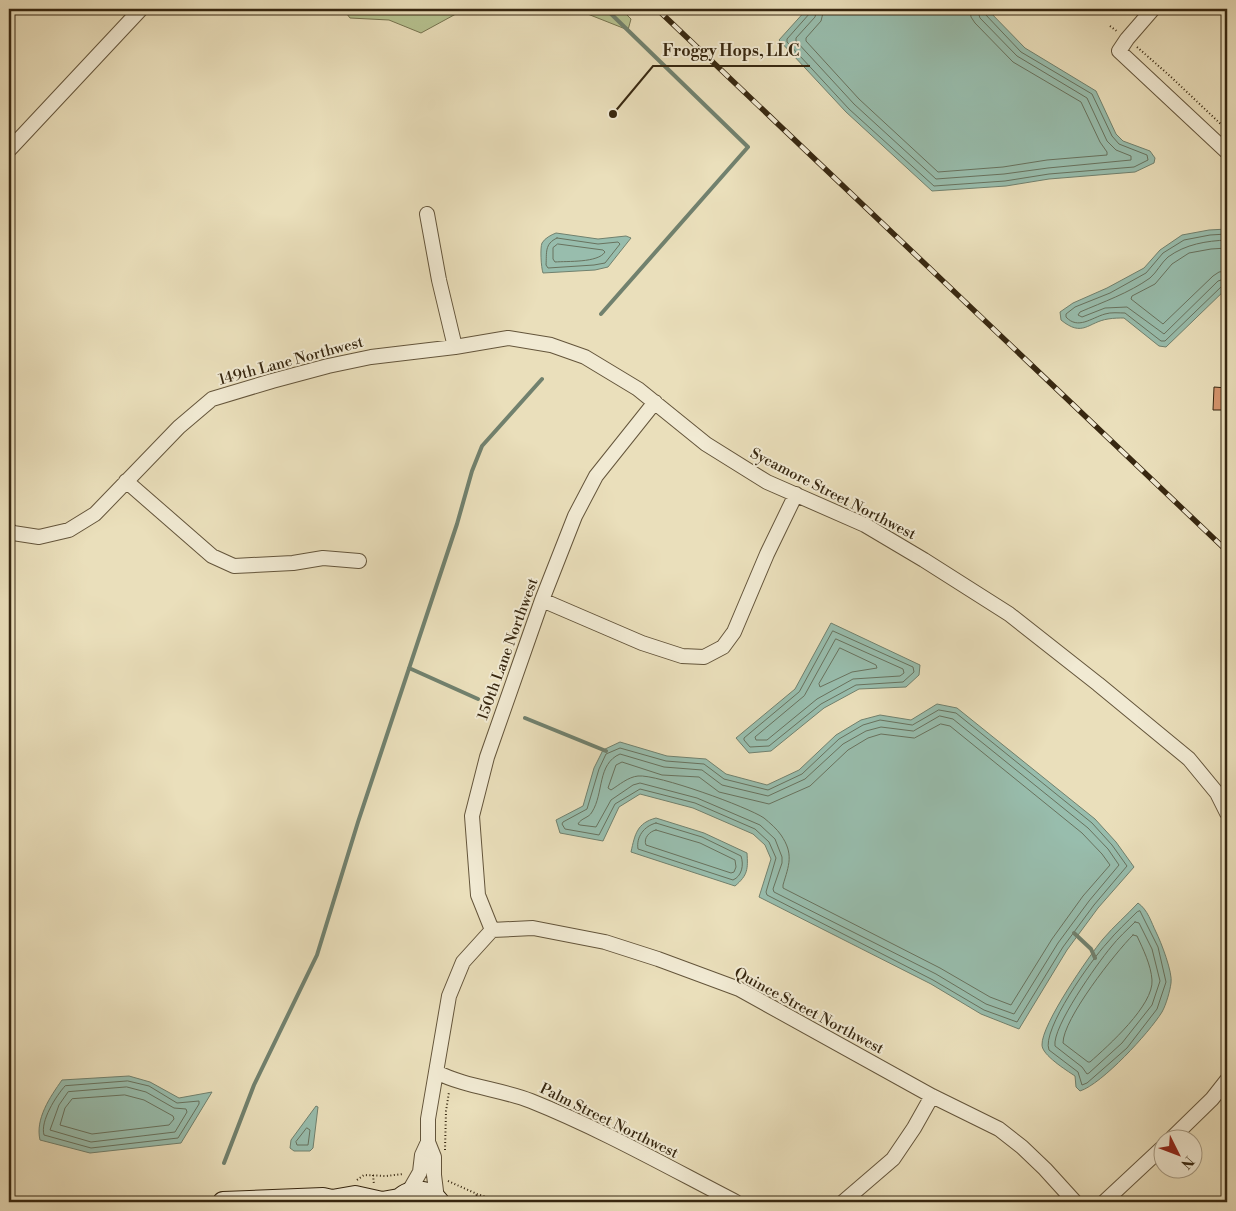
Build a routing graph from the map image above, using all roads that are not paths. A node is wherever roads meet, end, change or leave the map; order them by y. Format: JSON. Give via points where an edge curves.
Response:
{"nodes":[{"id":1,"x":141,"y":9,"type":"edge"},
{"id":2,"x":1153,"y":9,"type":"edge"},
{"id":3,"x":9,"y":150,"type":"edge"},
{"id":4,"x":1227,"y":152,"type":"edge"},
{"id":5,"x":427,"y":214,"type":"dead end"},
{"id":6,"x":455,"y":347,"type":"junction"},
{"id":7,"x":655,"y":402,"type":"junction"},
{"id":8,"x":126,"y":481,"type":"junction"},
{"id":9,"x":796,"y":494,"type":"junction"},
{"id":10,"x":9,"y":530,"type":"edge"},
{"id":11,"x":359,"y":561,"type":"dead end"},
{"id":12,"x":542,"y":600,"type":"junction"},
{"id":13,"x":1227,"y":813,"type":"edge"},
{"id":14,"x":492,"y":930,"type":"junction"},
{"id":15,"x":436,"y":1072,"type":"junction"},
{"id":16,"x":1227,"y":1080,"type":"edge"},
{"id":17,"x":932,"y":1096,"type":"junction"},
{"id":18,"x":1182,"y":1128,"type":"edge"},
{"id":19,"x":428,"y":1142,"type":"junction"},
{"id":20,"x":1154,"y":1155,"type":"edge"},
{"id":21,"x":401,"y":1198,"type":"edge"},
{"id":22,"x":438,"y":1201,"type":"edge"},
{"id":23,"x":222,"y":1202,"type":"edge"},
{"id":24,"x":736,"y":1202,"type":"edge"},
{"id":25,"x":843,"y":1202,"type":"edge"},
{"id":26,"x":1075,"y":1202,"type":"edge"},
{"id":27,"x":1104,"y":1202,"type":"edge"}],
"edges":[{"from":1,"to":3,"type":"street"},
{"from":2,"to":4,"type":"street","via":[[1119,52]]},
{"from":5,"to":6,"type":"street"},
{"from":6,"to":7,"type":"street","name":"Sycamore Street Northwest","via":[[508,338],[551,345],[585,357]]},
{"from":6,"to":8,"type":"street","name":"149th Lane Northwest","via":[[371,357],[328,366],[212,399],[179,427]]},
{"from":7,"to":9,"type":"street","name":"Sycamore Street Northwest","via":[[706,444],[768,482]]},
{"from":7,"to":12,"type":"street","name":"150th Lane Northwest","via":[[596,476],[575,516]]},
{"from":8,"to":10,"type":"street","name":"149th Lane Northwest","via":[[95,514],[69,530],[39,537]]},
{"from":8,"to":11,"type":"street","via":[[212,556],[234,566],[323,558]]},
{"from":9,"to":12,"type":"street","via":[[734,632],[724,647],[704,657],[682,656],[642,643]]},
{"from":9,"to":13,"type":"street","name":"Sycamore Street Northwest","via":[[865,526],[1009,614],[1189,759],[1217,793]]},
{"from":12,"to":14,"type":"street","name":"150th Lane Northwest","via":[[487,757],[472,816],[478,895]]},
{"from":14,"to":15,"type":"street","via":[[463,962],[449,996]]},
{"from":14,"to":17,"type":"street","name":"Quince Street Northwest","via":[[533,928],[605,942],[703,975],[738,989]]},
{"from":15,"to":19,"type":"street","via":[[428,1119]]},
{"from":15,"to":24,"type":"street","name":"Palm Street Northwest","via":[[528,1100],[578,1121]]},
{"from":16,"to":18,"type":"street"},
{"from":17,"to":25,"type":"street","via":[[893,1159]]},
{"from":17,"to":26,"type":"street","name":"Quince Street Northwest","via":[[999,1129],[1028,1152]]},
{"from":19,"to":21,"type":"street","via":[[420,1172]]},
{"from":19,"to":22,"type":"street","via":[[434,1157]]},
{"from":20,"to":27,"type":"street"},
{"from":21,"to":22,"type":"street","via":[[423,1192]]},
{"from":21,"to":23,"type":"street","via":[[382,1202],[356,1196],[332,1200]]}]}
